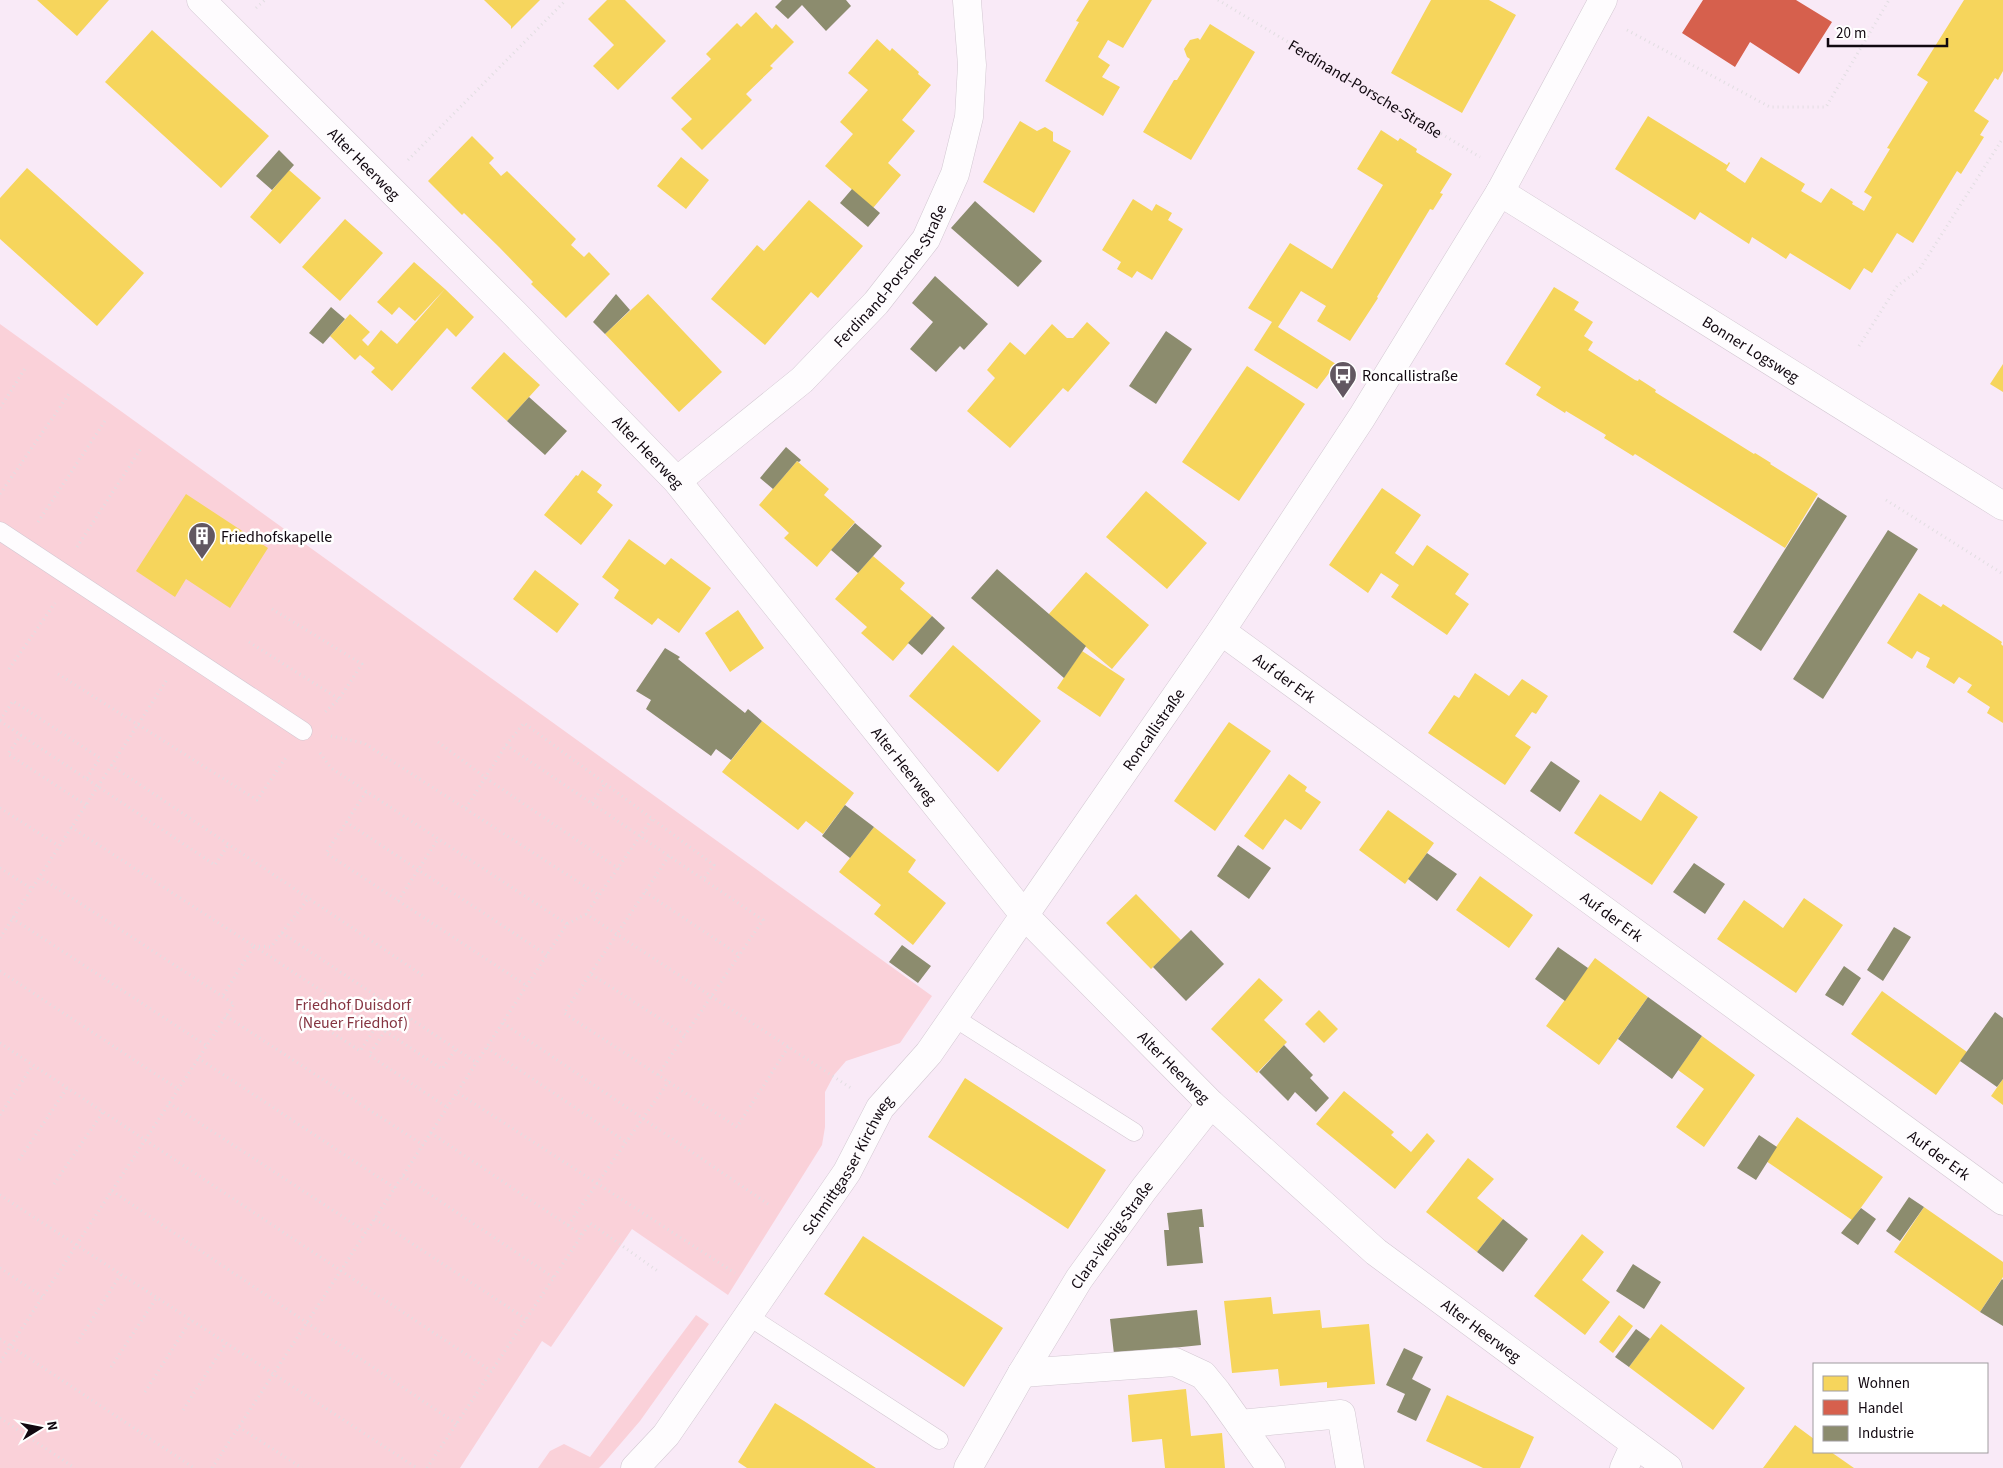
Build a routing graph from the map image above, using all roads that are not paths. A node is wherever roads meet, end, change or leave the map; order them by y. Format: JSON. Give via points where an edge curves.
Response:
{"nodes":[{"id":1,"x":201,"y":0,"type":"edge"},
{"id":2,"x":967,"y":0,"type":"edge"},
{"id":3,"x":1599,"y":7,"type":"edge"},
{"id":4,"x":1500,"y":192,"type":"junction"},
{"id":5,"x":676,"y":481,"type":"junction"},
{"id":6,"x":2003,"y":506,"type":"edge"},
{"id":7,"x":0,"y":531,"type":"edge"},
{"id":8,"x":1221,"y":630,"type":"junction"},
{"id":9,"x":303,"y":731,"type":"road end"},
{"id":10,"x":1024,"y":916,"type":"junction"},
{"id":11,"x":953,"y":1017,"type":"junction"},
{"id":12,"x":1211,"y":1104,"type":"junction"},
{"id":13,"x":1134,"y":1132,"type":"dead end"},
{"id":14,"x":2003,"y":1201,"type":"edge"},
{"id":15,"x":748,"y":1316,"type":"junction"},
{"id":16,"x":1022,"y":1373,"type":"junction"},
{"id":17,"x":1240,"y":1424,"type":"junction"},
{"id":18,"x":939,"y":1440,"type":"dead end"},
{"id":19,"x":1630,"y":1456,"type":"edge"},
{"id":20,"x":635,"y":1468,"type":"edge"},
{"id":21,"x":968,"y":1468,"type":"edge"},
{"id":22,"x":1272,"y":1468,"type":"edge"},
{"id":23,"x":1350,"y":1468,"type":"edge"},
{"id":24,"x":1668,"y":1468,"type":"edge"}],
"edges":[{"from":1,"to":5,"type":"street","name":"Alter Heerweg","via":[[522,321]]},
{"from":2,"to":5,"type":"street","name":"Ferdinand-Porsche-Straße","via":[[972,65],[970,117],[955,174],[926,239],[876,303],[802,380]]},
{"from":3,"to":4,"type":"street","name":"Roncallistraße"},
{"from":4,"to":6,"type":"street","name":"Bonner Logsweg"},
{"from":4,"to":8,"type":"street","name":"Roncallistraße","via":[[1362,417]]},
{"from":5,"to":10,"type":"street","name":"Alter Heerweg"},
{"from":7,"to":9,"type":"lane"},
{"from":8,"to":10,"type":"street","name":"Roncallistraße"},
{"from":8,"to":14,"type":"street","name":"Auf der Erk"},
{"from":10,"to":11,"type":"street","name":"Schmittgasser Kirchweg"},
{"from":10,"to":12,"type":"street","name":"Alter Heerweg"},
{"from":11,"to":13,"type":"lane"},
{"from":11,"to":15,"type":"street","name":"Schmittgasser Kirchweg","via":[[930,1053],[880,1108],[847,1172]]},
{"from":12,"to":16,"type":"street","name":"Clara-Viebig-Straße","via":[[1079,1279]]},
{"from":12,"to":19,"type":"street","name":"Alter Heerweg","via":[[1376,1252]]},
{"from":15,"to":18,"type":"lane"},
{"from":15,"to":20,"type":"street","name":"Schmittgasser Kirchweg","via":[[666,1435]]},
{"from":16,"to":17,"type":"street","via":[[1175,1362],[1203,1375]]},
{"from":16,"to":21,"type":"street","name":"Clara-Viebig-Straße"},
{"from":17,"to":22,"type":"street"},
{"from":17,"to":23,"type":"street","via":[[1341,1414]]},
{"from":19,"to":24,"type":"street","name":"Alter Heerweg"}]}
